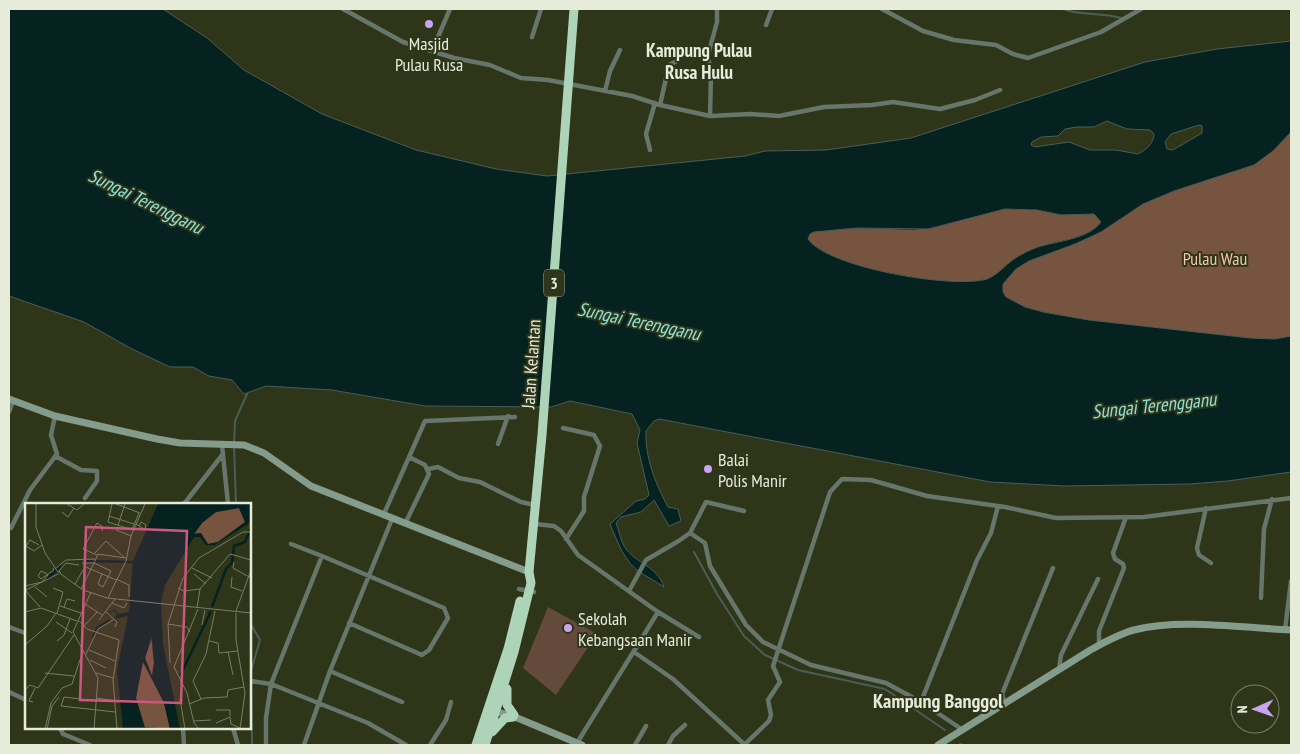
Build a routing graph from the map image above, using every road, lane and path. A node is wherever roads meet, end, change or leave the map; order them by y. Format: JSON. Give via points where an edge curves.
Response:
{"nodes":[{"id":1,"x":343,"y":9,"type":"edge"},
{"id":2,"x":450,"y":9,"type":"edge"},
{"id":3,"x":540,"y":9,"type":"edge"},
{"id":4,"x":572,"y":9,"type":"edge"},
{"id":5,"x":718,"y":9,"type":"edge"},
{"id":6,"x":772,"y":9,"type":"edge"},
{"id":7,"x":882,"y":9,"type":"edge"},
{"id":8,"x":1141,"y":9,"type":"edge"},
{"id":9,"x":766,"y":25,"type":"dead end"},
{"id":10,"x":532,"y":37,"type":"dead end"},
{"id":11,"x":620,"y":50,"type":"dead end"},
{"id":12,"x":432,"y":51,"type":"junction"},
{"id":13,"x":677,"y":61,"type":"dead end"},
{"id":14,"x":568,"y":84,"type":"junction"},
{"id":15,"x":1000,"y":90,"type":"dead end"},
{"id":16,"x":605,"y":91,"type":"junction"},
{"id":17,"x":655,"y":103,"type":"junction"},
{"id":18,"x":660,"y":105,"type":"junction"},
{"id":19,"x":710,"y":116,"type":"junction"},
{"id":20,"x":650,"y":150,"type":"dead end"},
{"id":21,"x":11,"y":400,"type":"edge"},
{"id":22,"x":9,"y":412,"type":"edge"},
{"id":23,"x":508,"y":416,"type":"junction"},
{"id":24,"x":515,"y":416,"type":"dead end"},
{"id":25,"x":58,"y":417,"type":"junction"},
{"id":26,"x":563,"y":428,"type":"dead end"},
{"id":27,"x":498,"y":444,"type":"dead end"},
{"id":28,"x":223,"y":445,"type":"junction"},
{"id":29,"x":222,"y":454,"type":"junction"},
{"id":30,"x":55,"y":456,"type":"junction"},
{"id":31,"x":409,"y":457,"type":"junction"},
{"id":32,"x":428,"y":469,"type":"junction"},
{"id":33,"x":85,"y":498,"type":"dead end"},
{"id":34,"x":1291,"y":498,"type":"edge"},
{"id":35,"x":1272,"y":499,"type":"junction"},
{"id":36,"x":185,"y":503,"type":"edge"},
{"id":37,"x":228,"y":503,"type":"edge"},
{"id":38,"x":536,"y":506,"type":"junction"},
{"id":39,"x":998,"y":506,"type":"junction"},
{"id":40,"x":1206,"y":508,"type":"junction"},
{"id":41,"x":744,"y":511,"type":"dead end"},
{"id":42,"x":383,"y":516,"type":"junction"},
{"id":43,"x":1126,"y":517,"type":"junction"},
{"id":44,"x":392,"y":519,"type":"junction"},
{"id":45,"x":405,"y":524,"type":"junction"},
{"id":46,"x":535,"y":524,"type":"junction"},
{"id":47,"x":11,"y":528,"type":"dead end"},
{"id":48,"x":690,"y":532,"type":"junction"},
{"id":49,"x":566,"y":539,"type":"junction"},
{"id":50,"x":291,"y":544,"type":"dead end"},
{"id":51,"x":322,"y":556,"type":"junction"},
{"id":52,"x":1212,"y":563,"type":"dead end"},
{"id":53,"x":1053,"y":568,"type":"dead end"},
{"id":54,"x":530,"y":572,"type":"junction"},
{"id":55,"x":369,"y":575,"type":"junction"},
{"id":56,"x":1098,"y":579,"type":"dead end"},
{"id":57,"x":1291,"y":581,"type":"edge"},
{"id":58,"x":526,"y":590,"type":"junction"},
{"id":59,"x":629,"y":591,"type":"junction"},
{"id":60,"x":1262,"y":598,"type":"dead end"},
{"id":61,"x":658,"y":612,"type":"junction"},
{"id":62,"x":349,"y":623,"type":"junction"},
{"id":63,"x":9,"y":628,"type":"edge"},
{"id":64,"x":1288,"y":630,"type":"edge"},
{"id":65,"x":24,"y":633,"type":"dead end"},
{"id":66,"x":699,"y":637,"type":"dead end"},
{"id":67,"x":1099,"y":645,"type":"junction"},
{"id":68,"x":514,"y":652,"type":"junction"},
{"id":69,"x":634,"y":652,"type":"junction"},
{"id":70,"x":779,"y":652,"type":"junction"},
{"id":71,"x":1059,"y":669,"type":"junction"},
{"id":72,"x":330,"y":671,"type":"junction"},
{"id":73,"x":251,"y":681,"type":"edge"},
{"id":74,"x":271,"y":684,"type":"junction"},
{"id":75,"x":9,"y":692,"type":"edge"},
{"id":76,"x":25,"y":700,"type":"edge"},
{"id":77,"x":319,"y":702,"type":"junction"},
{"id":78,"x":402,"y":702,"type":"dead end"},
{"id":79,"x":451,"y":702,"type":"dead end"},
{"id":80,"x":921,"y":702,"type":"junction"},
{"id":81,"x":1005,"y":704,"type":"junction"},
{"id":82,"x":493,"y":708,"type":"junction"},
{"id":83,"x":514,"y":717,"type":"junction"},
{"id":84,"x":685,"y":725,"type":"dead end"},
{"id":85,"x":646,"y":726,"type":"dead end"},
{"id":86,"x":61,"y":729,"type":"edge"},
{"id":87,"x":183,"y":729,"type":"edge"},
{"id":88,"x":233,"y":729,"type":"edge"},
{"id":89,"x":963,"y":730,"type":"junction"},
{"id":90,"x":395,"y":739,"type":"junction"},
{"id":91,"x":486,"y":743,"type":"edge"},
{"id":92,"x":579,"y":744,"type":"edge"},
{"id":93,"x":90,"y":745,"type":"edge"},
{"id":94,"x":184,"y":745,"type":"edge"},
{"id":95,"x":238,"y":745,"type":"edge"},
{"id":96,"x":266,"y":745,"type":"edge"},
{"id":97,"x":304,"y":745,"type":"edge"},
{"id":98,"x":392,"y":745,"type":"edge"},
{"id":99,"x":406,"y":745,"type":"edge"},
{"id":100,"x":430,"y":745,"type":"edge"},
{"id":101,"x":476,"y":745,"type":"edge"},
{"id":102,"x":635,"y":745,"type":"edge"},
{"id":103,"x":668,"y":745,"type":"edge"},
{"id":104,"x":745,"y":745,"type":"edge"},
{"id":105,"x":938,"y":745,"type":"edge"}],
"edges":[{"from":1,"to":12,"type":"street","via":[[403,42]]},
{"from":2,"to":12,"type":"street"},
{"from":3,"to":10,"type":"street"},
{"from":4,"to":14,"type":"highway","name":"Jalan Kelantan","number":"3"},
{"from":5,"to":19,"type":"street","via":[[708,56]]},
{"from":6,"to":9,"type":"street"},
{"from":7,"to":8,"type":"street","via":[[923,31],[954,40],[996,45],[1028,58],[1102,32]]},
{"from":11,"to":16,"type":"street","via":[[610,70]]},
{"from":12,"to":14,"type":"street","via":[[490,65],[520,78]]},
{"from":13,"to":18,"type":"street","via":[[669,65]]},
{"from":14,"to":16,"type":"street"},
{"from":14,"to":38,"type":"highway","name":"Jalan Kelantan","number":"3"},
{"from":15,"to":19,"type":"street","via":[[940,109],[893,102],[824,107],[780,116]]},
{"from":16,"to":17,"type":"street"},
{"from":17,"to":18,"type":"street"},
{"from":17,"to":20,"type":"street","via":[[646,134]]},
{"from":18,"to":19,"type":"street"},
{"from":21,"to":22,"type":"street"},
{"from":21,"to":25,"type":"street"},
{"from":23,"to":24,"type":"street"},
{"from":23,"to":27,"type":"street"},
{"from":23,"to":31,"type":"street","via":[[480,420],[428,420]]},
{"from":25,"to":28,"type":"street","via":[[173,442]]},
{"from":25,"to":30,"type":"street","via":[[51,435],[57,451]]},
{"from":26,"to":49,"type":"street","via":[[594,435],[600,446],[584,497],[584,511]]},
{"from":28,"to":29,"type":"street"},
{"from":28,"to":42,"type":"street","via":[[244,445],[264,453],[311,486]]},
{"from":29,"to":36,"type":"street"},
{"from":29,"to":37,"type":"street"},
{"from":30,"to":33,"type":"street","via":[[81,470],[97,471],[98,481]]},
{"from":30,"to":47,"type":"street","via":[[30,490]]},
{"from":31,"to":32,"type":"street","via":[[425,464]]},
{"from":31,"to":42,"type":"street"},
{"from":32,"to":38,"type":"street","via":[[438,467]]},
{"from":32,"to":45,"type":"street","via":[[427,479]]},
{"from":34,"to":35,"type":"street"},
{"from":35,"to":40,"type":"street"},
{"from":35,"to":60,"type":"street","via":[[1264,529]]},
{"from":38,"to":46,"type":"highway","name":"Jalan Kelantan","number":"3"},
{"from":39,"to":43,"type":"street","via":[[1056,518]]},
{"from":39,"to":70,"type":"street","via":[[927,496],[864,479],[848,478],[837,482],[830,492]]},
{"from":39,"to":80,"type":"street","via":[[991,533],[977,560]]},
{"from":40,"to":43,"type":"street"},
{"from":40,"to":52,"type":"street","via":[[1197,548],[1199,555]]},
{"from":41,"to":48,"type":"street","via":[[706,502]]},
{"from":42,"to":44,"type":"street"},
{"from":43,"to":67,"type":"street","via":[[1113,553],[1124,568],[1100,631]]},
{"from":44,"to":45,"type":"street"},
{"from":44,"to":55,"type":"street"},
{"from":45,"to":54,"type":"street"},
{"from":46,"to":49,"type":"street","via":[[554,526]]},
{"from":46,"to":54,"type":"highway","name":"Jalan Kelantan","number":"3"},
{"from":48,"to":59,"type":"street","via":[[646,560]]},
{"from":48,"to":70,"type":"street","via":[[705,543],[710,566],[746,625]]},
{"from":49,"to":59,"type":"street","via":[[578,555]]},
{"from":50,"to":51,"type":"street"},
{"from":51,"to":55,"type":"street"},
{"from":51,"to":74,"type":"street"},
{"from":53,"to":81,"type":"street","via":[[1002,694]]},
{"from":54,"to":58,"type":"highway","name":"Jalan Kelantan","number":"3"},
{"from":55,"to":62,"type":"street"},
{"from":55,"to":62,"type":"street","via":[[444,608],[448,618],[429,650],[422,655]]},
{"from":56,"to":71,"type":"street","via":[[1061,655]]},
{"from":57,"to":64,"type":"street"},
{"from":58,"to":68,"type":"highway","name":"Jalan Kelantan","number":"3"},
{"from":58,"to":82,"type":"highway","name":"Jalan Kelantan","number":"3"},
{"from":59,"to":61,"type":"street"},
{"from":61,"to":66,"type":"street"},
{"from":61,"to":69,"type":"street"},
{"from":62,"to":72,"type":"street"},
{"from":63,"to":65,"type":"street"},
{"from":64,"to":67,"type":"street","via":[[1154,627],[1118,635]]},
{"from":67,"to":71,"type":"street"},
{"from":68,"to":82,"type":"highway","name":"Jalan Kelantan","number":"3"},
{"from":68,"to":83,"type":"highway","via":[[506,700]]},
{"from":69,"to":92,"type":"street"},
{"from":69,"to":104,"type":"street","via":[[673,679]]},
{"from":70,"to":80,"type":"street","via":[[811,665],[886,683]]},
{"from":70,"to":104,"type":"street","via":[[773,666],[780,682],[768,700],[769,721]]},
{"from":71,"to":81,"type":"street"},
{"from":72,"to":77,"type":"street"},
{"from":72,"to":78,"type":"street"},
{"from":73,"to":74,"type":"street"},
{"from":74,"to":77,"type":"street"},
{"from":74,"to":96,"type":"street"},
{"from":75,"to":76,"type":"street"},
{"from":77,"to":90,"type":"street","via":[[368,723]]},
{"from":77,"to":97,"type":"street"},
{"from":79,"to":100,"type":"street","via":[[446,720]]},
{"from":80,"to":89,"type":"street"},
{"from":81,"to":89,"type":"street"},
{"from":82,"to":83,"type":"street"},
{"from":82,"to":91,"type":"highway","name":"Jalan Kelantan","number":"3"},
{"from":82,"to":101,"type":"highway","name":"Jalan Kelantan","number":"3"},
{"from":83,"to":91,"type":"highway","via":[[502,720]]},
{"from":83,"to":92,"type":"street"},
{"from":84,"to":103,"type":"street"},
{"from":85,"to":102,"type":"street"},
{"from":86,"to":93,"type":"street","via":[[64,734]]},
{"from":87,"to":94,"type":"street"},
{"from":88,"to":95,"type":"street"},
{"from":89,"to":105,"type":"street"},
{"from":90,"to":98,"type":"street"},
{"from":90,"to":99,"type":"street"}]}
